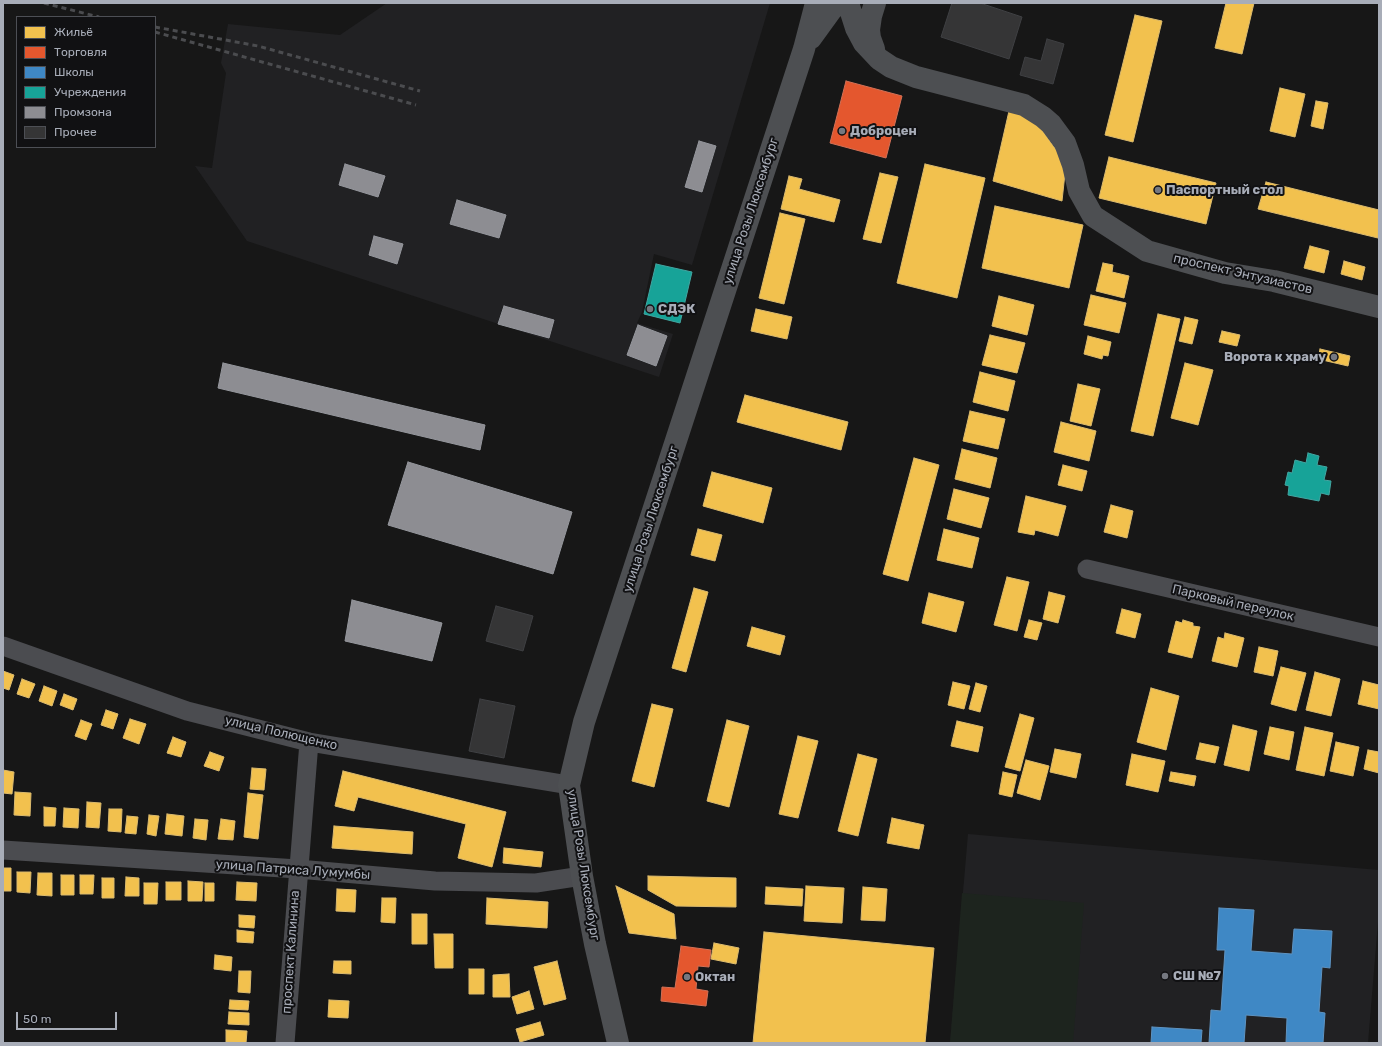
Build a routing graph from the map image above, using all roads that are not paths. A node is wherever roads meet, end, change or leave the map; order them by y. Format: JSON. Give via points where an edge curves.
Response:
{"nodes":[{"id":1,"x":816,"y":3,"type":"edge"},
{"id":2,"x":840,"y":3,"type":"edge"},
{"id":3,"x":848,"y":3,"type":"edge"},
{"id":4,"x":875,"y":3,"type":"edge"},
{"id":5,"x":804,"y":49,"type":"junction"},
{"id":6,"x":879,"y":59,"type":"junction"},
{"id":7,"x":1379,"y":307,"type":"edge"},
{"id":8,"x":1087,"y":569,"type":"dead end"},
{"id":9,"x":1379,"y":637,"type":"edge"},
{"id":10,"x":3,"y":646,"type":"edge"},
{"id":11,"x":309,"y":742,"type":"junction"},
{"id":12,"x":569,"y":785,"type":"junction"},
{"id":13,"x":3,"y":850,"type":"edge"},
{"id":14,"x":298,"y":869,"type":"junction"},
{"id":15,"x":582,"y":876,"type":"junction"},
{"id":16,"x":284,"y":1043,"type":"edge"},
{"id":17,"x":618,"y":1043,"type":"edge"}],
"edges":[{"from":1,"to":5,"type":"main road","name":"улица Розы Люксембург"},
{"from":2,"to":5,"type":"main road","via":[[832,9]]},
{"from":3,"to":6,"type":"main road","name":"проспект Энтузиастов","via":[[860,37]]},
{"from":4,"to":6,"type":"main road","via":[[869,30]]},
{"from":5,"to":12,"type":"main road","name":"улица Розы Люксембург","via":[[584,722]]},
{"from":6,"to":7,"type":"main road","name":"проспект Энтузиастов","via":[[916,77],[1024,105],[1034,111],[1051,124],[1065,143],[1079,191],[1093,216],[1147,251],[1225,273],[1274,281]]},
{"from":8,"to":9,"type":"street","name":"Парковый переулок"},
{"from":10,"to":11,"type":"street","name":"улица Полющенко","via":[[187,711]]},
{"from":11,"to":12,"type":"street","name":"улица Полющенко"},
{"from":11,"to":14,"type":"street","name":"проспект Калинина"},
{"from":12,"to":15,"type":"main road","name":"улица Розы Люксембург"},
{"from":13,"to":14,"type":"street","name":"улица Патриса Лумумбы"},
{"from":14,"to":15,"type":"street","name":"улица Патриса Лумумбы","via":[[442,881],[536,883]]},
{"from":14,"to":16,"type":"street","name":"проспект Калинина"},
{"from":15,"to":17,"type":"main road","name":"улица Розы Люксембург"}]}
